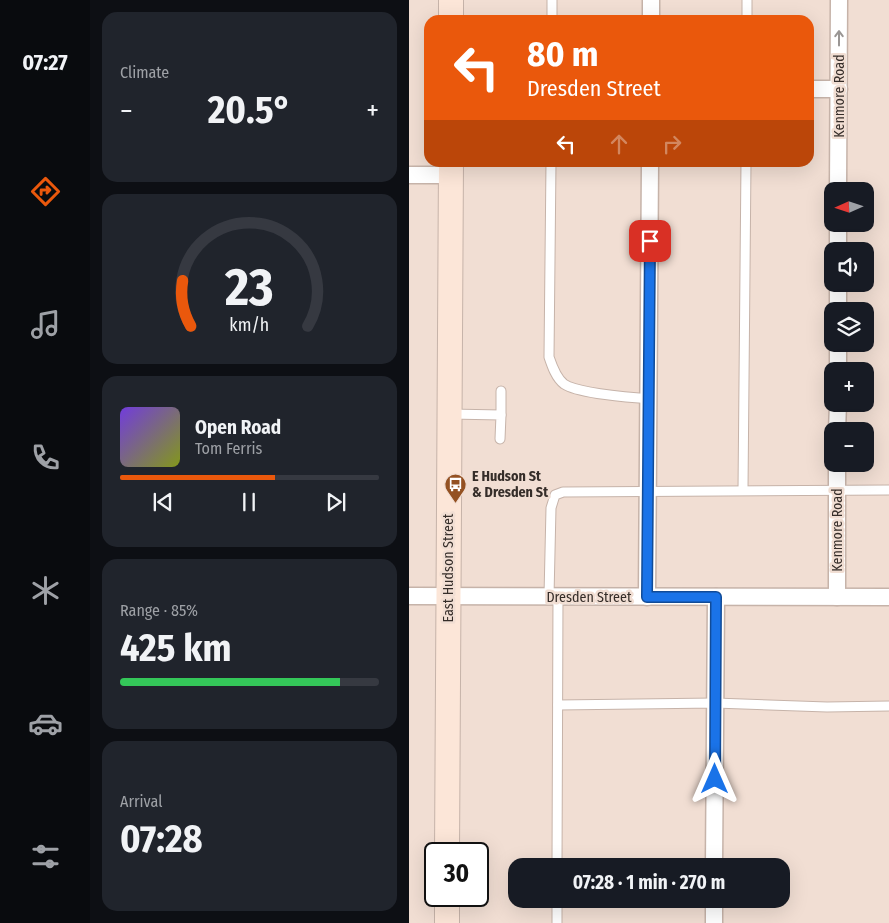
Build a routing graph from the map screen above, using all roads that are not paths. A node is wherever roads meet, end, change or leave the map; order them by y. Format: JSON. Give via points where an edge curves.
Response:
{"nodes":[{"id":1,"x":451,"y":0,"type":"edge"},
{"id":2,"x":552,"y":0,"type":"edge"},
{"id":3,"x":651,"y":0,"type":"edge"},
{"id":4,"x":747,"y":0,"type":"edge"},
{"id":5,"x":839,"y":0,"type":"edge"},
{"id":6,"x":451,"y":15,"type":"edge"},
{"id":7,"x":552,"y":15,"type":"edge"},
{"id":8,"x":651,"y":15,"type":"edge"},
{"id":9,"x":747,"y":15,"type":"edge"},
{"id":10,"x":814,"y":89,"type":"edge"},
{"id":11,"x":839,"y":89,"type":"junction"},
{"id":12,"x":551,"y":167,"type":"edge"},
{"id":13,"x":650,"y":167,"type":"edge"},
{"id":14,"x":746,"y":167,"type":"edge"},
{"id":15,"x":451,"y":169,"type":"edge"},
{"id":16,"x":409,"y":175,"type":"edge"},
{"id":17,"x":839,"y":182,"type":"edge"},
{"id":18,"x":501,"y":391,"type":"dead end"},
{"id":19,"x":649,"y":399,"type":"junction"},
{"id":20,"x":449,"y":414,"type":"junction"},
{"id":21,"x":501,"y":415,"type":"junction"},
{"id":22,"x":500,"y":439,"type":"dead end"},
{"id":23,"x":837,"y":472,"type":"edge"},
{"id":24,"x":837,"y":489,"type":"junction"},
{"id":25,"x":648,"y":490,"type":"junction"},
{"id":26,"x":743,"y":490,"type":"junction"},
{"id":27,"x":889,"y":490,"type":"edge"},
{"id":28,"x":409,"y":596,"type":"edge"},
{"id":29,"x":449,"y":596,"type":"junction"},
{"id":30,"x":554,"y":596,"type":"junction"},
{"id":31,"x":647,"y":597,"type":"junction"},
{"id":32,"x":716,"y":597,"type":"junction"},
{"id":33,"x":837,"y":597,"type":"junction"},
{"id":34,"x":889,"y":597,"type":"edge"},
{"id":35,"x":715,"y":703,"type":"junction"},
{"id":36,"x":558,"y":705,"type":"junction"},
{"id":37,"x":889,"y":706,"type":"edge"},
{"id":38,"x":447,"y":842,"type":"edge"},
{"id":39,"x":557,"y":858,"type":"edge"},
{"id":40,"x":714,"y":858,"type":"edge"},
{"id":41,"x":447,"y":907,"type":"edge"},
{"id":42,"x":557,"y":908,"type":"edge"},
{"id":43,"x":714,"y":908,"type":"edge"},
{"id":44,"x":447,"y":923,"type":"edge"},
{"id":45,"x":557,"y":923,"type":"edge"},
{"id":46,"x":714,"y":923,"type":"edge"}],
"edges":[{"from":1,"to":6,"type":"main road"},
{"from":2,"to":7,"type":"lane"},
{"from":3,"to":8,"type":"street"},
{"from":4,"to":9,"type":"lane"},
{"from":11,"to":5,"type":"street","name":"Kenmore Road","one_way":true},
{"from":10,"to":11,"type":"street"},
{"from":11,"to":17,"type":"street","name":"Kenmore Road"},
{"from":12,"to":19,"type":"lane","via":[[549,357],[553,370],[564,384],[581,390]]},
{"from":13,"to":19,"type":"street"},
{"from":14,"to":26,"type":"lane"},
{"from":15,"to":16,"type":"street"},
{"from":15,"to":20,"type":"main road","name":"East Hudson Street"},
{"from":18,"to":21,"type":"lane"},
{"from":19,"to":25,"type":"street"},
{"from":20,"to":21,"type":"lane"},
{"from":20,"to":29,"type":"main road","name":"East Hudson Street"},
{"from":21,"to":22,"type":"lane"},
{"from":23,"to":24,"type":"street","name":"Kenmore Road"},
{"from":24,"to":26,"type":"lane"},
{"from":24,"to":27,"type":"lane"},
{"from":24,"to":33,"type":"street","name":"Kenmore Road"},
{"from":25,"to":26,"type":"lane"},
{"from":25,"to":30,"type":"lane","via":[[563,492],[555,495],[551,508]]},
{"from":25,"to":31,"type":"street"},
{"from":28,"to":29,"type":"street","name":"Dresden Street"},
{"from":29,"to":30,"type":"street","name":"Dresden Street"},
{"from":29,"to":38,"type":"main road","name":"East Hudson Street"},
{"from":30,"to":31,"type":"street","name":"Dresden Street"},
{"from":30,"to":36,"type":"lane"},
{"from":31,"to":32,"type":"street","name":"Dresden Street"},
{"from":32,"to":33,"type":"street","name":"Dresden Street"},
{"from":32,"to":35,"type":"street"},
{"from":33,"to":34,"type":"street","name":"Dresden Street"},
{"from":35,"to":36,"type":"lane"},
{"from":35,"to":37,"type":"lane"},
{"from":35,"to":40,"type":"street"},
{"from":36,"to":39,"type":"lane"},
{"from":41,"to":44,"type":"main road"},
{"from":42,"to":45,"type":"lane"},
{"from":43,"to":46,"type":"street"}]}
